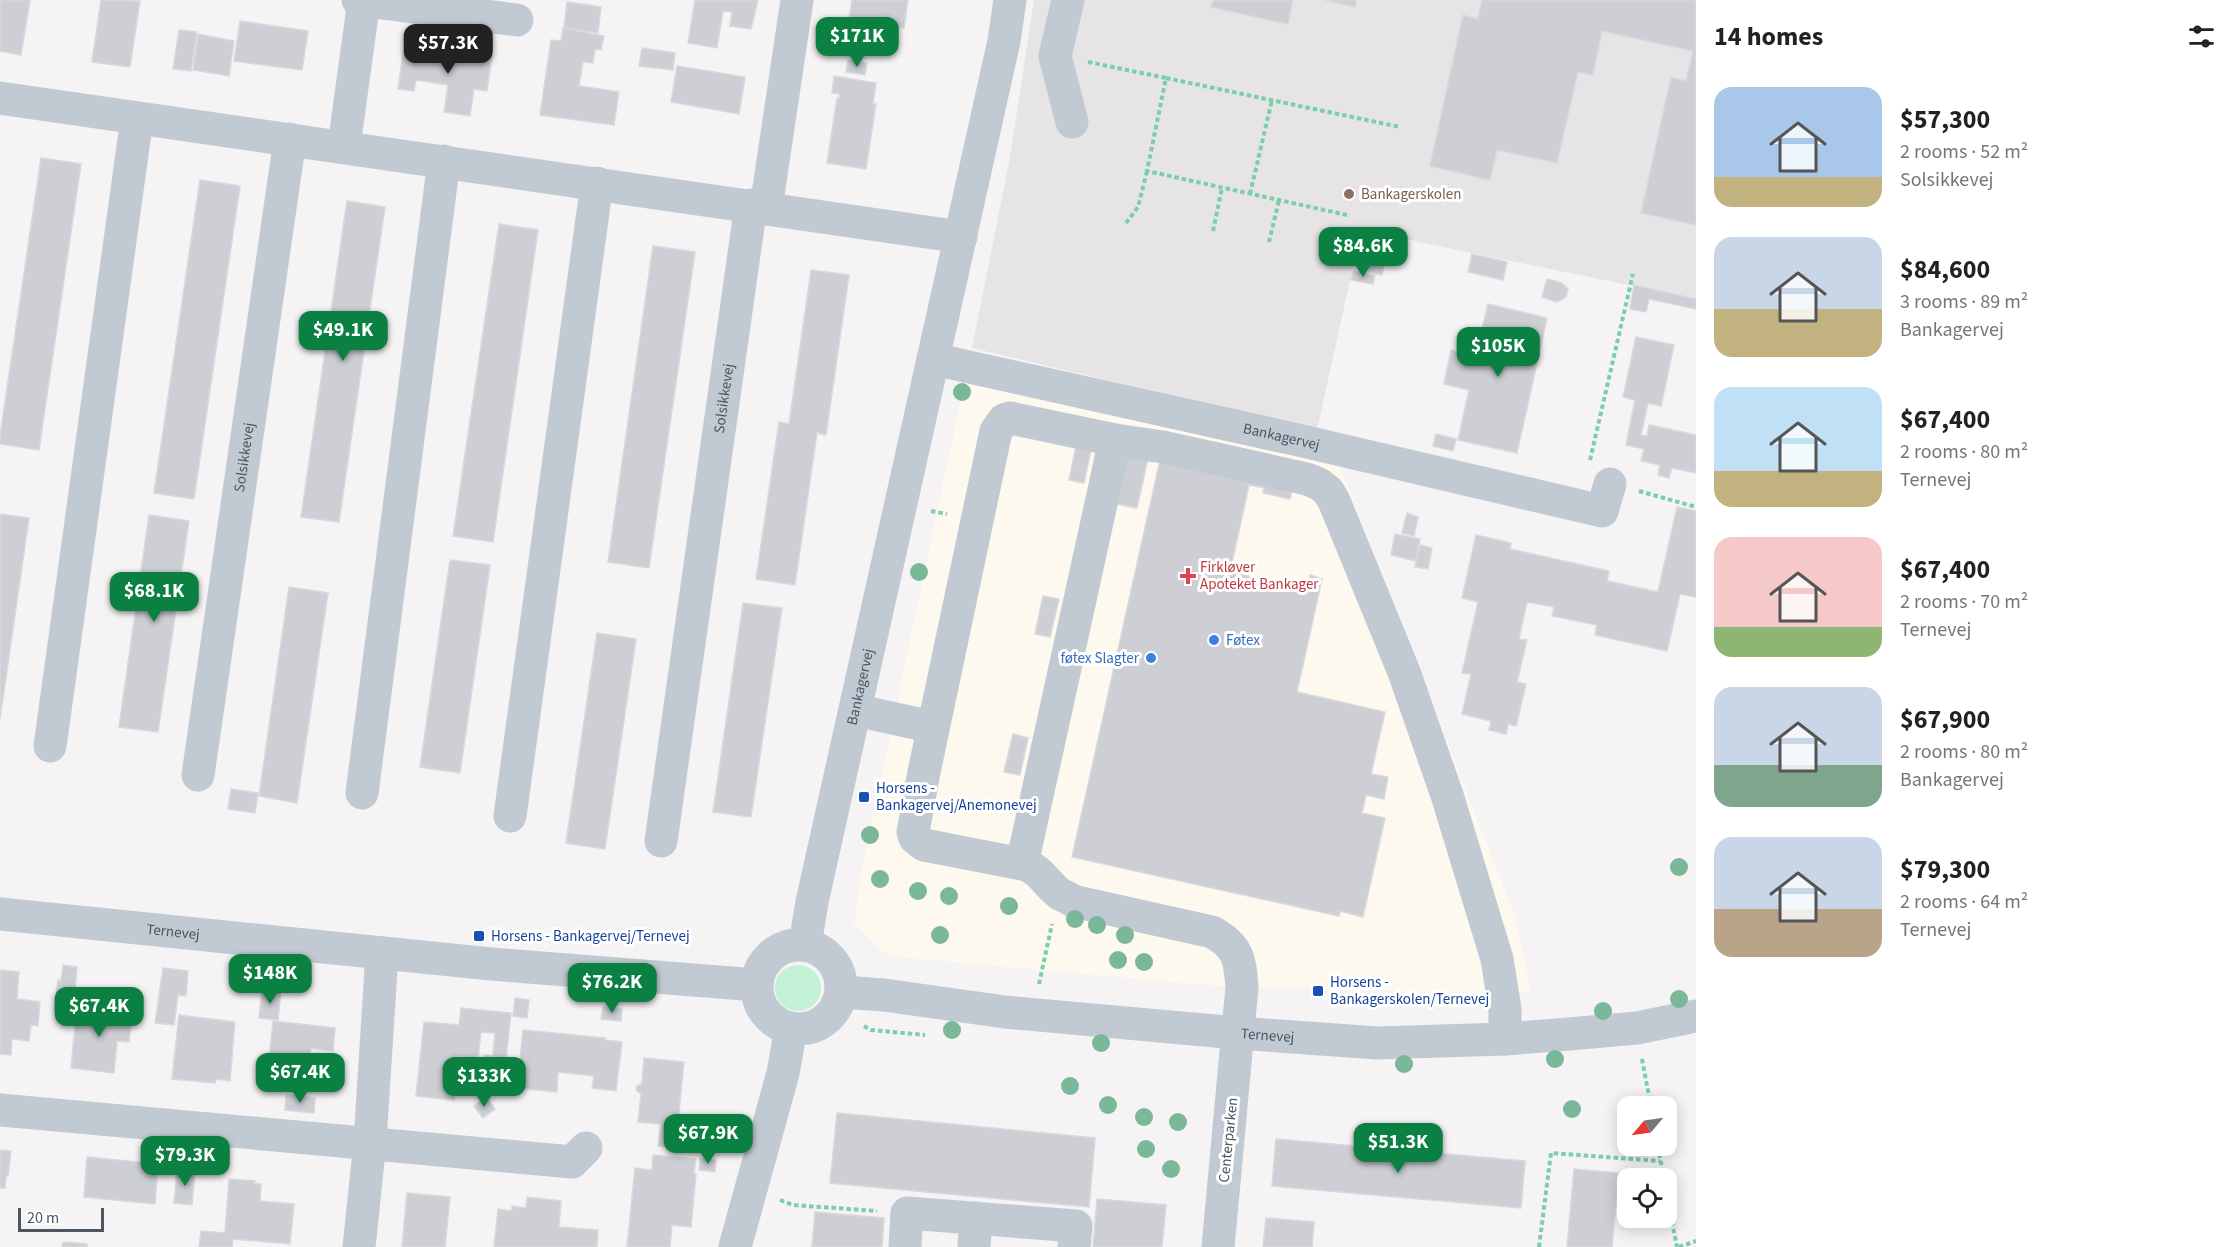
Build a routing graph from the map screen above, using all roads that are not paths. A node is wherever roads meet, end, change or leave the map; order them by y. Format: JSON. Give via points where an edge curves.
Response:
{"nodes":[{"id":1,"x":362,"y":0,"type":"edge"},
{"id":2,"x":796,"y":0,"type":"edge"},
{"id":3,"x":1010,"y":0,"type":"edge"},
{"id":4,"x":1068,"y":0,"type":"edge"},
{"id":5,"x":517,"y":20,"type":"dead end"},
{"id":6,"x":0,"y":98,"type":"edge"},
{"id":7,"x":137,"y":118,"type":"junction"},
{"id":8,"x":1072,"y":122,"type":"dead end"},
{"id":9,"x":290,"y":139,"type":"junction"},
{"id":10,"x":344,"y":146,"type":"junction"},
{"id":11,"x":444,"y":161,"type":"junction"},
{"id":12,"x":597,"y":183,"type":"junction"},
{"id":13,"x":758,"y":206,"type":"junction"},
{"id":14,"x":961,"y":237,"type":"junction"},
{"id":15,"x":933,"y":359,"type":"junction"},
{"id":16,"x":1115,"y":440,"type":"junction"},
{"id":17,"x":1600,"y":473,"type":"road end"},
{"id":18,"x":855,"y":710,"type":"junction"},
{"id":19,"x":933,"y":727,"type":"junction"},
{"id":20,"x":50,"y":746,"type":"dead end"},
{"id":21,"x":198,"y":775,"type":"dead end"},
{"id":22,"x":362,"y":793,"type":"dead end"},
{"id":23,"x":510,"y":816,"type":"dead end"},
{"id":24,"x":661,"y":841,"type":"dead end"},
{"id":25,"x":1022,"y":864,"type":"junction"},
{"id":26,"x":0,"y":914,"type":"edge"},
{"id":27,"x":805,"y":945,"type":"junction"},
{"id":28,"x":382,"y":953,"type":"junction"},
{"id":29,"x":757,"y":985,"type":"junction"},
{"id":30,"x":841,"y":992,"type":"junction"},
{"id":31,"x":1696,"y":1016,"type":"edge"},
{"id":32,"x":791,"y":1028,"type":"junction"},
{"id":33,"x":1237,"y":1033,"type":"junction"},
{"id":34,"x":1505,"y":1039,"type":"junction"},
{"id":35,"x":0,"y":1110,"type":"edge"},
{"id":36,"x":370,"y":1142,"type":"junction"},
{"id":37,"x":586,"y":1148,"type":"dead end"},
{"id":38,"x":975,"y":1233,"type":"edge"},
{"id":39,"x":359,"y":1247,"type":"edge"},
{"id":40,"x":735,"y":1247,"type":"edge"},
{"id":41,"x":905,"y":1247,"type":"edge"},
{"id":42,"x":1074,"y":1247,"type":"edge"},
{"id":43,"x":1218,"y":1247,"type":"edge"}],
"edges":[{"from":1,"to":5,"type":"street"},
{"from":1,"to":10,"type":"street"},
{"from":2,"to":13,"type":"street","name":"Solsikkevej"},
{"from":3,"to":14,"type":"street","name":"Bankagervej"},
{"from":4,"to":8,"type":"street","via":[[1055,56]]},
{"from":6,"to":7,"type":"street"},
{"from":7,"to":9,"type":"street"},
{"from":7,"to":20,"type":"street"},
{"from":9,"to":10,"type":"street"},
{"from":9,"to":21,"type":"street","name":"Solsikkevej"},
{"from":10,"to":11,"type":"street"},
{"from":11,"to":12,"type":"street"},
{"from":11,"to":22,"type":"street"},
{"from":12,"to":13,"type":"street"},
{"from":12,"to":23,"type":"street"},
{"from":13,"to":14,"type":"street"},
{"from":13,"to":24,"type":"street","name":"Solsikkevej"},
{"from":14,"to":15,"type":"street","name":"Bankagervej"},
{"from":15,"to":17,"type":"street","name":"Bankagervej","via":[[1602,511]]},
{"from":15,"to":18,"type":"street","name":"Bankagervej"},
{"from":16,"to":19,"type":"street","via":[[1018,419],[1004,420],[996,431]]},
{"from":16,"to":25,"type":"street"},
{"from":16,"to":34,"type":"street","via":[[1307,478],[1328,491],[1404,672],[1446,795],[1497,959]]},
{"from":18,"to":19,"type":"street"},
{"from":18,"to":27,"type":"street","name":"Bankagervej"},
{"from":19,"to":25,"type":"street","via":[[914,824],[915,838],[924,845]]},
{"from":25,"to":33,"type":"street","name":"Centerparken","via":[[1036,869],[1059,893],[1073,901],[1212,932],[1227,940],[1240,965]]},
{"from":26,"to":28,"type":"street","name":"Ternevej"},
{"from":27,"to":29,"type":"street","via":[[791,946],[768,959]]},
{"from":27,"to":30,"type":"street","via":[[822,952],[836,966]]},
{"from":28,"to":29,"type":"street","name":"Ternevej"},
{"from":28,"to":36,"type":"street"},
{"from":29,"to":32,"type":"street","via":[[766,1013]]},
{"from":30,"to":32,"type":"street","via":[[827,1019],[810,1027]]},
{"from":30,"to":33,"type":"street","name":"Ternevej","via":[[1005,1012]]},
{"from":31,"to":34,"type":"street","name":"Ternevej","via":[[1637,1028]]},
{"from":32,"to":40,"type":"street","via":[[783,1073]]},
{"from":33,"to":34,"type":"street","name":"Ternevej","via":[[1377,1043]]},
{"from":33,"to":43,"type":"street","name":"Centerparken"},
{"from":35,"to":36,"type":"street"},
{"from":36,"to":37,"type":"street","via":[[572,1162]]},
{"from":36,"to":39,"type":"street"},
{"from":38,"to":41,"type":"street","via":[[907,1213]]},
{"from":38,"to":42,"type":"street","via":[[1076,1226]]}]}
